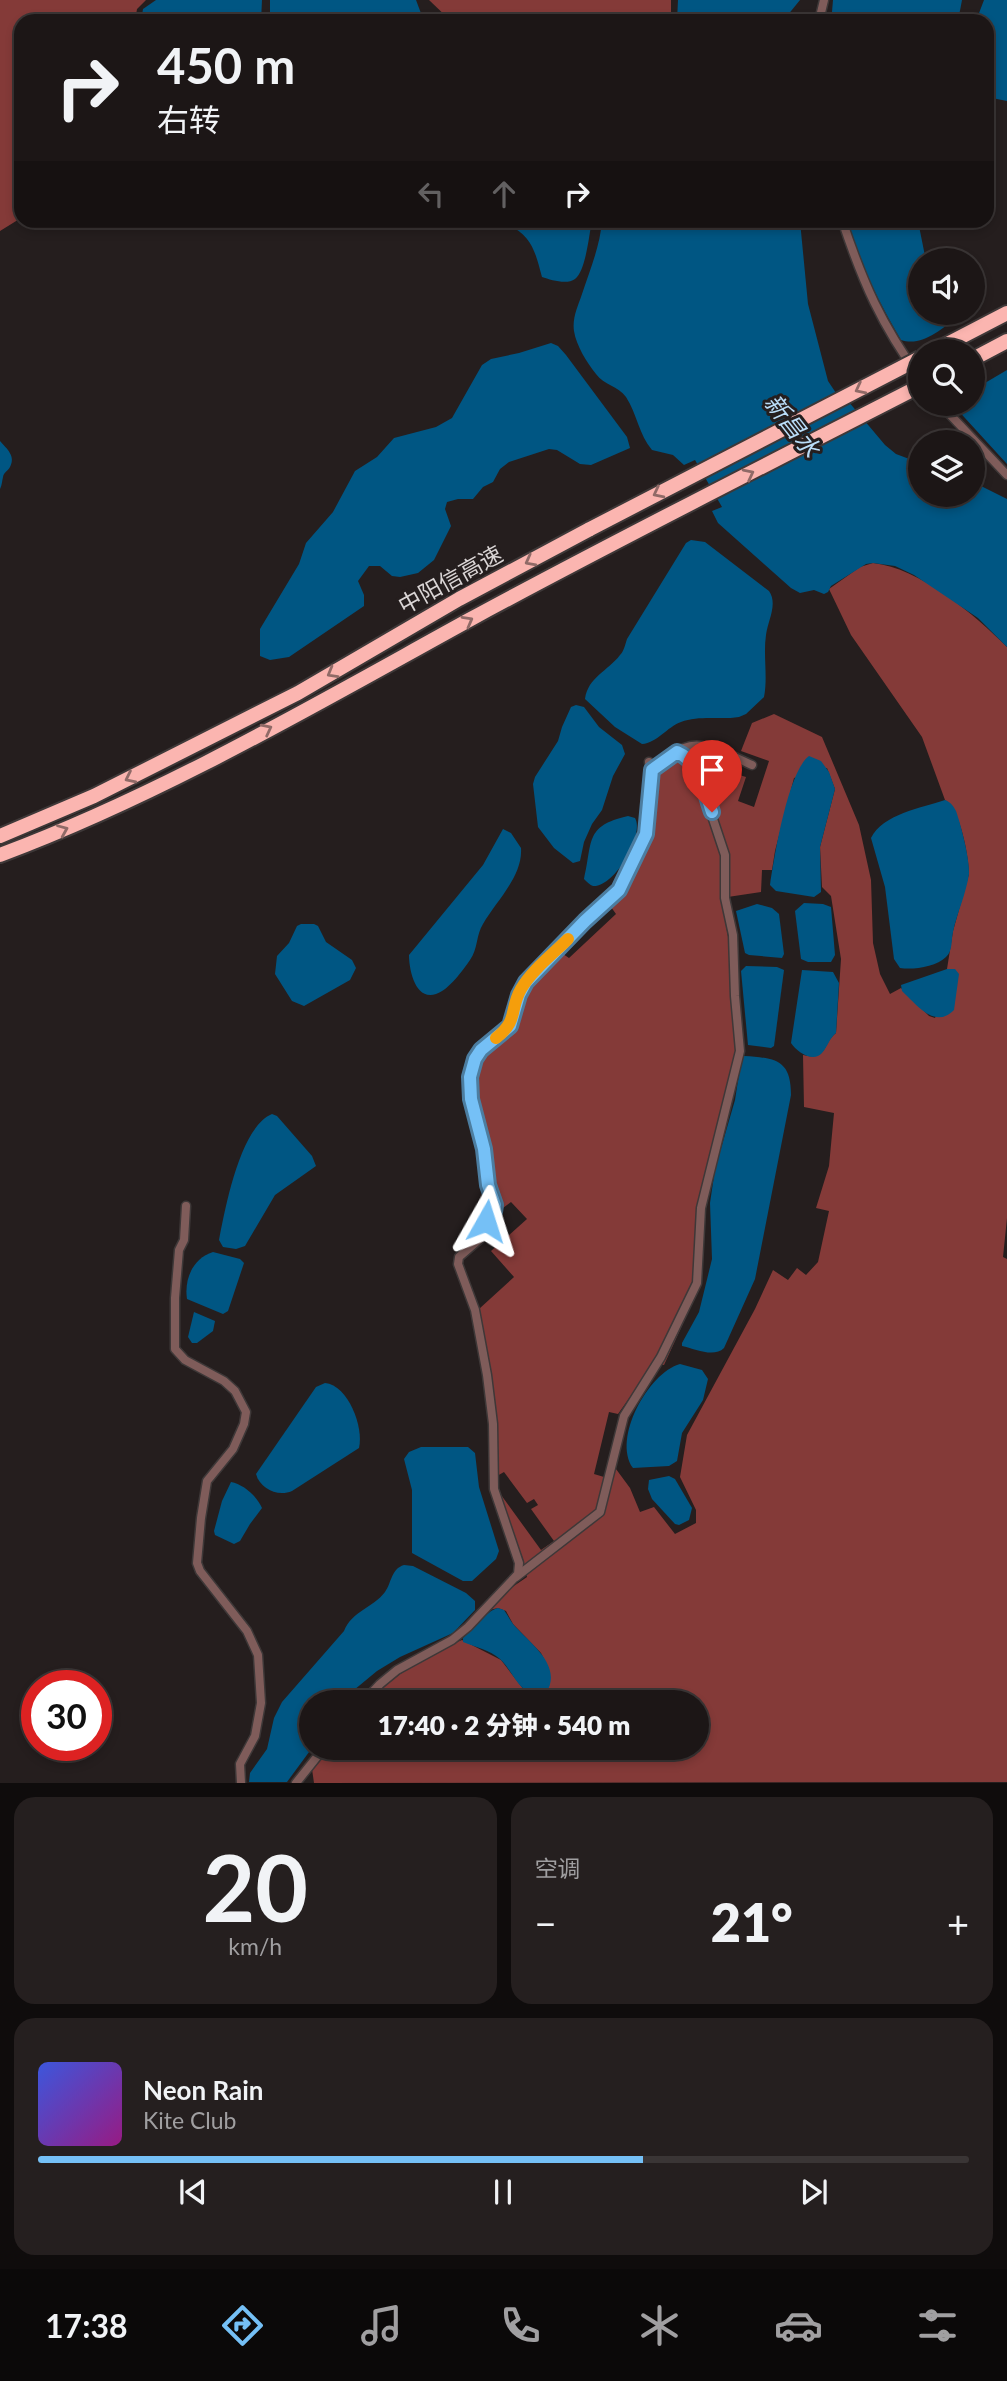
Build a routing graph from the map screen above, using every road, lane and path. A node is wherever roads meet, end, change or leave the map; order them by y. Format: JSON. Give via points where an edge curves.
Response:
{"nodes":[{"id":1,"x":845,"y":228,"type":"edge"},
{"id":2,"x":1007,"y":313,"type":"edge"},
{"id":3,"x":957,"y":339,"type":"edge"},
{"id":4,"x":1007,"y":341,"type":"edge"},
{"id":5,"x":985,"y":353,"type":"edge"},
{"id":6,"x":908,"y":360,"type":"edge"},
{"id":7,"x":908,"y":364,"type":"edge"},
{"id":8,"x":908,"y":392,"type":"edge"},
{"id":9,"x":951,"y":416,"type":"edge"},
{"id":10,"x":1007,"y":475,"type":"edge"},
{"id":11,"x":677,"y":752,"type":"junction"},
{"id":12,"x":752,"y":765,"type":"dead end"},
{"id":13,"x":0,"y":836,"type":"edge"},
{"id":14,"x":0,"y":855,"type":"edge"},
{"id":15,"x":186,"y":1206,"type":"dead end"},
{"id":16,"x":516,"y":1577,"type":"junction"},
{"id":17,"x":374,"y":1690,"type":"edge"},
{"id":18,"x":314,"y":1760,"type":"edge"},
{"id":19,"x":241,"y":1783,"type":"edge"},
{"id":20,"x":296,"y":1783,"type":"edge"}],
"edges":[{"from":1,"to":6,"type":"street","via":[[876,308]]},
{"from":2,"to":3,"type":"highway"},
{"from":4,"to":5,"type":"highway"},
{"from":7,"to":13,"type":"highway","name":"中阳信高速","one_way":true,"bridge":true,"via":[[458,599],[262,712],[94,796]]},
{"from":14,"to":8,"type":"highway","name":"中阳信高速","one_way":true,"via":[[81,822],[221,753]]},
{"from":9,"to":10,"type":"street"},
{"from":11,"to":12,"type":"street","via":[[705,746]]},
{"from":11,"to":16,"type":"street","via":[[695,765],[725,855],[740,1051],[701,1208],[697,1283],[662,1357],[624,1416],[600,1512]]},
{"from":11,"to":16,"type":"street","via":[[650,766],[646,834],[619,890],[526,982],[510,1026],[481,1050],[470,1077],[495,1205],[481,1238],[459,1257],[458,1264],[475,1310],[493,1424],[495,1489],[519,1563]]},
{"from":15,"to":19,"type":"street","via":[[184,1240],[178,1250],[175,1349],[235,1391],[246,1409],[236,1444],[207,1481],[197,1563],[247,1631],[258,1655],[261,1703],[255,1736],[240,1764]]},
{"from":16,"to":17,"type":"street","via":[[453,1640],[397,1670]]},
{"from":18,"to":20,"type":"street"}]}
